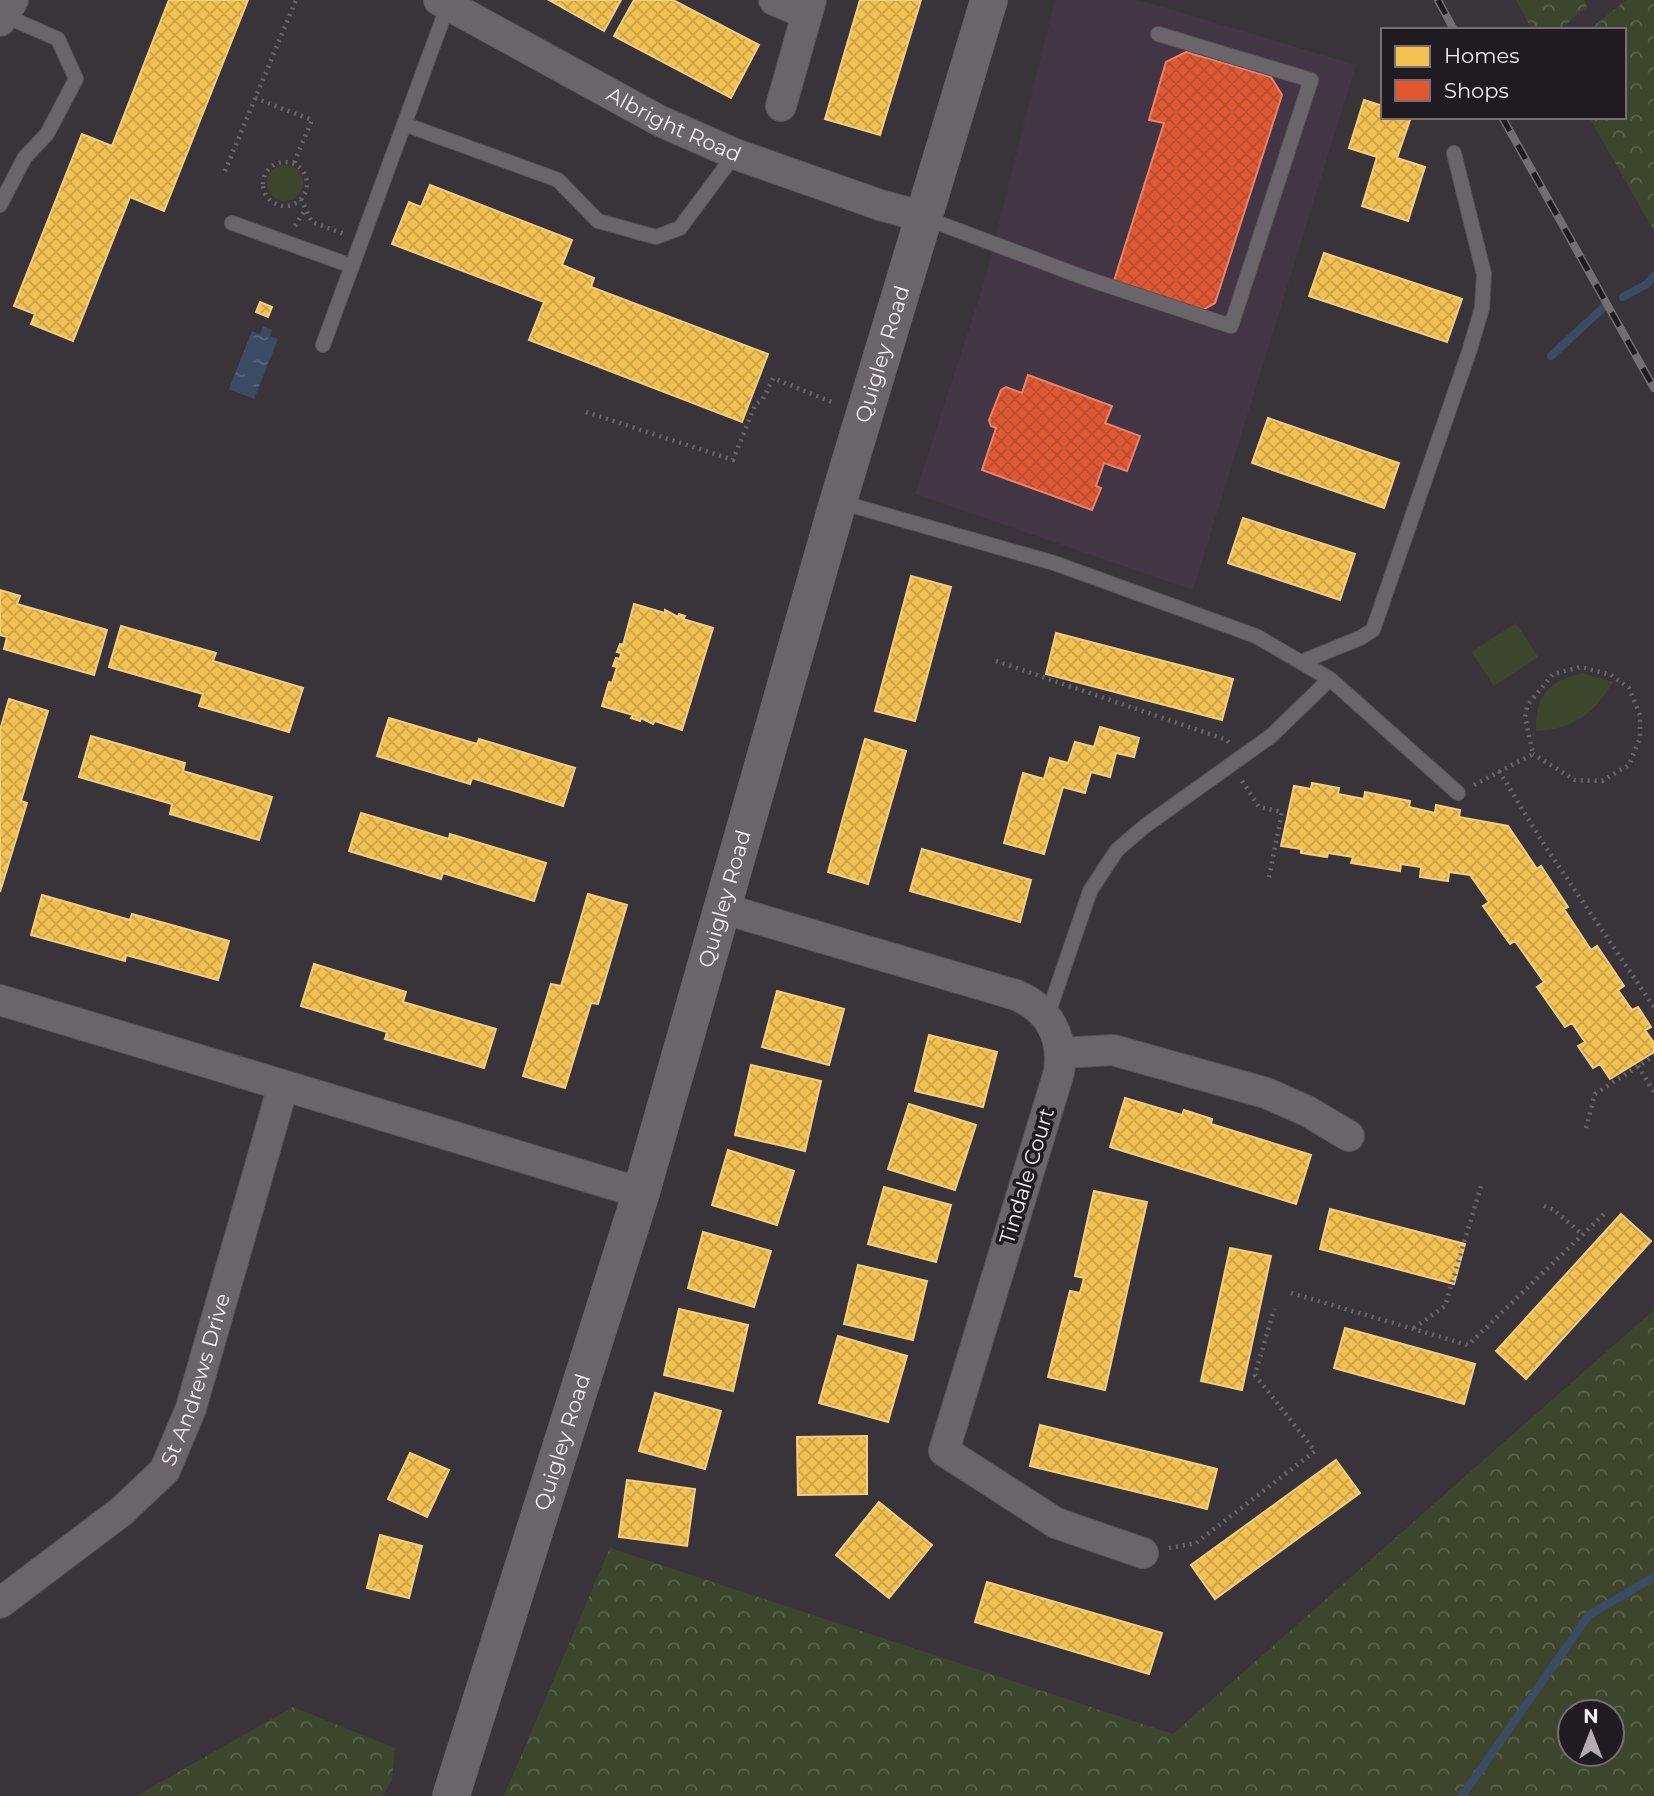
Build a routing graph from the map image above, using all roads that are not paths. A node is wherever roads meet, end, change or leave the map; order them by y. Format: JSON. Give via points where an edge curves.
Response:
{"nodes":[{"id":1,"x":774,"y":0,"type":"edge"},
{"id":2,"x":989,"y":0,"type":"edge"},
{"id":3,"x":443,"y":2,"type":"edge"},
{"id":4,"x":809,"y":7,"type":"edge"},
{"id":5,"x":5,"y":12,"type":"edge"},
{"id":6,"x":1158,"y":34,"type":"dead end"},
{"id":7,"x":781,"y":106,"type":"dead end"},
{"id":8,"x":404,"y":124,"type":"junction"},
{"id":9,"x":1454,"y":153,"type":"dead end"},
{"id":10,"x":735,"y":154,"type":"junction"},
{"id":11,"x":0,"y":205,"type":"edge"},
{"id":12,"x":924,"y":218,"type":"junction"},
{"id":13,"x":232,"y":223,"type":"dead end"},
{"id":14,"x":352,"y":266,"type":"junction"},
{"id":15,"x":323,"y":345,"type":"dead end"},
{"id":16,"x":838,"y":502,"type":"junction"},
{"id":17,"x":1301,"y":662,"type":"junction"},
{"id":18,"x":1330,"y":679,"type":"junction"},
{"id":19,"x":1458,"y":793,"type":"road end"},
{"id":20,"x":721,"y":908,"type":"junction"},
{"id":21,"x":0,"y":1000,"type":"edge"},
{"id":22,"x":1047,"y":1017,"type":"junction"},
{"id":23,"x":1060,"y":1053,"type":"junction"},
{"id":24,"x":283,"y":1086,"type":"junction"},
{"id":25,"x":1349,"y":1136,"type":"dead end"},
{"id":26,"x":641,"y":1193,"type":"junction"},
{"id":27,"x":1143,"y":1553,"type":"road end"},
{"id":28,"x":0,"y":1603,"type":"edge"},
{"id":29,"x":451,"y":1796,"type":"edge"}],
"edges":[{"from":1,"to":4,"type":"street"},
{"from":2,"to":12,"type":"street","name":"Quigley Road"},
{"from":3,"to":8,"type":"lane"},
{"from":3,"to":10,"type":"street","name":"Albright Road","via":[[660,121]]},
{"from":4,"to":7,"type":"street"},
{"from":5,"to":11,"type":"lane","via":[[58,39],[76,79],[47,134],[24,157]]},
{"from":6,"to":12,"type":"lane","via":[[1311,80],[1231,326]]},
{"from":8,"to":10,"type":"lane","via":[[558,180],[598,221],[656,237],[680,228]]},
{"from":8,"to":14,"type":"lane"},
{"from":9,"to":17,"type":"lane","via":[[1484,274],[1482,308],[1470,349],[1373,630]]},
{"from":10,"to":12,"type":"street","name":"Albright Road"},
{"from":12,"to":16,"type":"street","name":"Quigley Road"},
{"from":13,"to":14,"type":"lane"},
{"from":14,"to":15,"type":"lane"},
{"from":16,"to":17,"type":"lane","via":[[1054,563],[1256,636]]},
{"from":16,"to":20,"type":"street","name":"Quigley Road"},
{"from":17,"to":18,"type":"lane"},
{"from":18,"to":19,"type":"lane"},
{"from":18,"to":22,"type":"lane","via":[[1271,736],[1117,850],[1090,891]]},
{"from":20,"to":22,"type":"street","via":[[1016,995]]},
{"from":20,"to":26,"type":"street","name":"Quigley Road"},
{"from":21,"to":24,"type":"street"},
{"from":22,"to":23,"type":"street","name":"Tindale Court"},
{"from":23,"to":25,"type":"street","via":[[1113,1050],[1266,1094]]},
{"from":23,"to":27,"type":"street","name":"Tindale Court","via":[[1059,1072],[944,1451],[1056,1522]]},
{"from":24,"to":26,"type":"street"},
{"from":24,"to":28,"type":"street","name":"St Andrews Drive","via":[[191,1408],[165,1470],[122,1511]]},
{"from":26,"to":29,"type":"street","name":"Quigley Road"}]}
